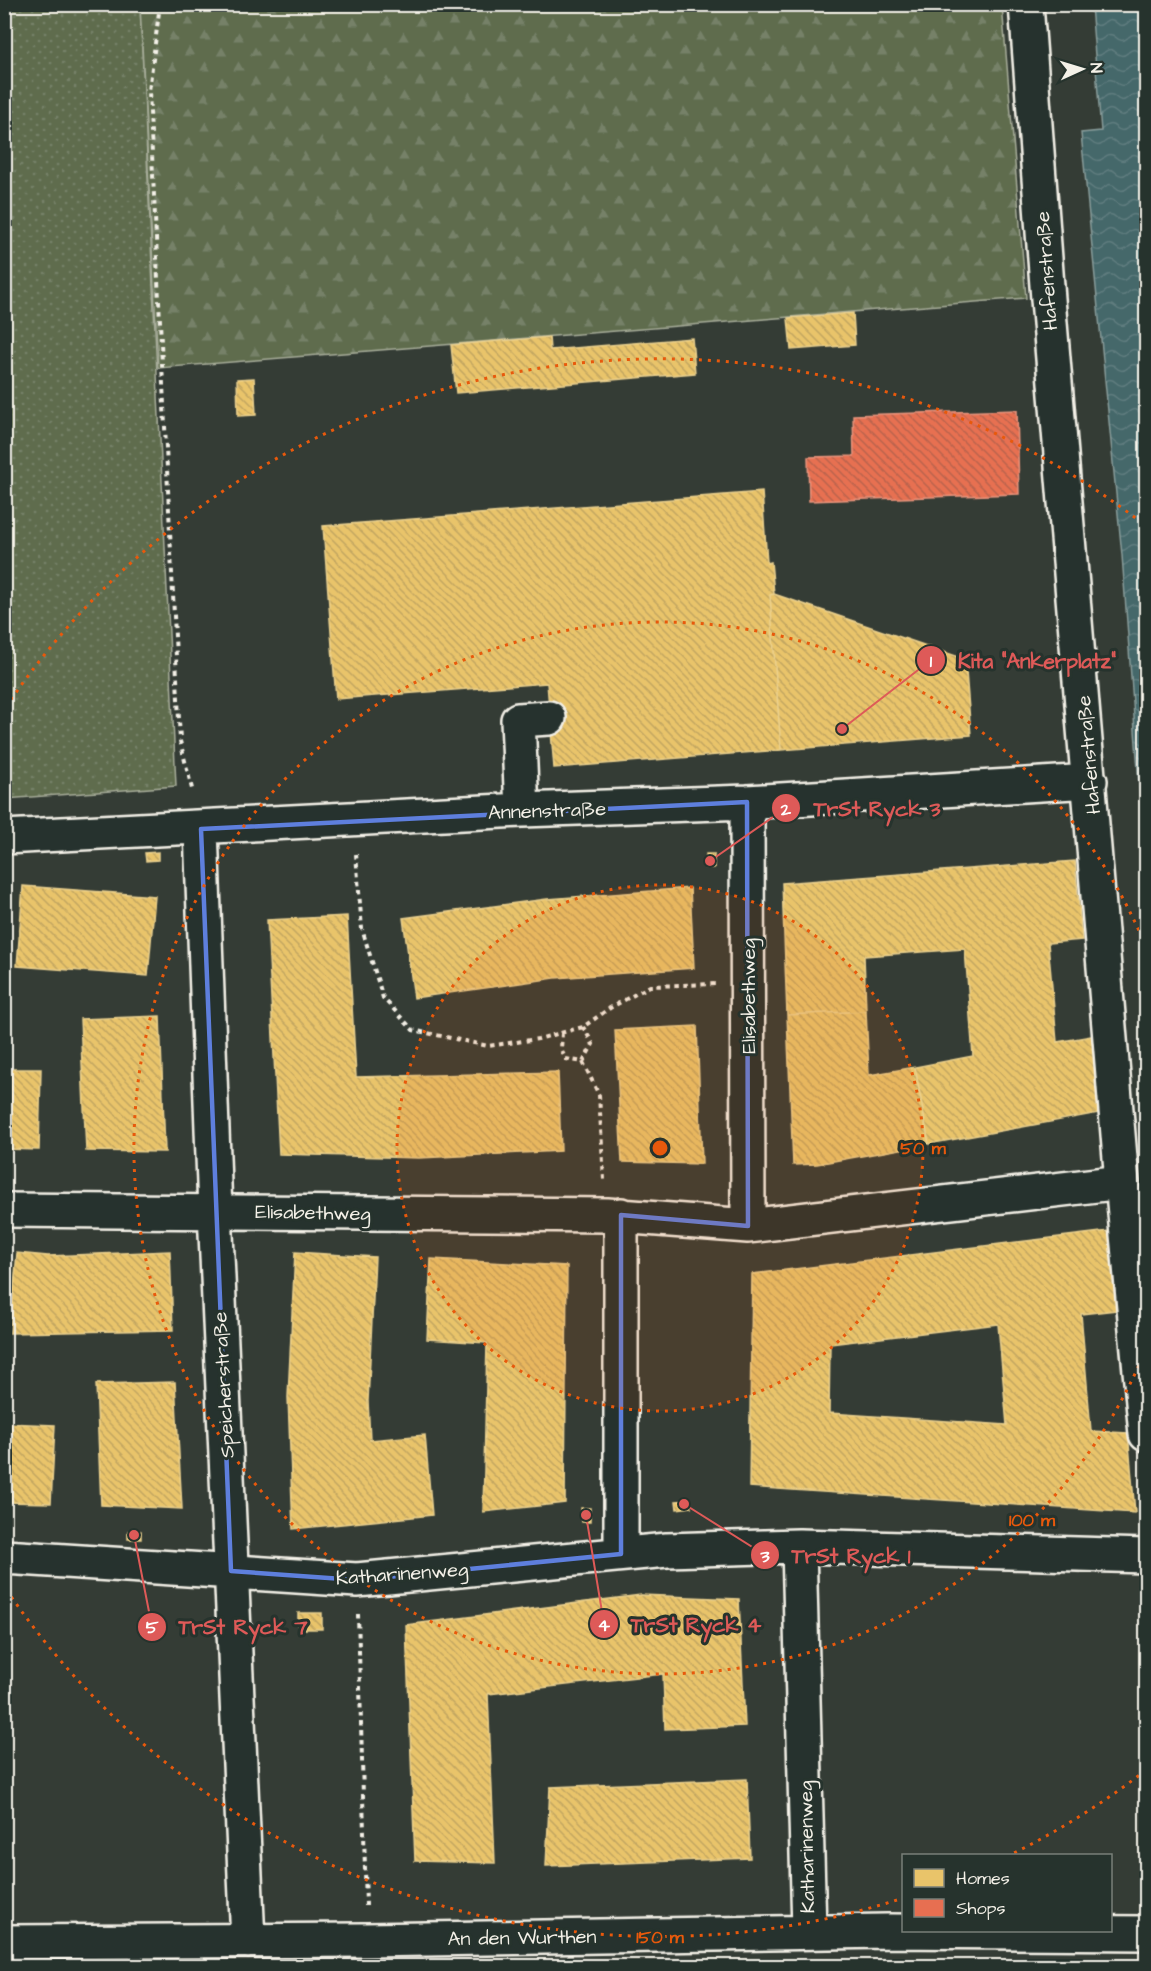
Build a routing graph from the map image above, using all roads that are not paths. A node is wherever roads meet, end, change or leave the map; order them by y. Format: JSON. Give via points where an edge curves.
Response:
{"nodes":[{"id":1,"x":1026,"y":4,"type":"edge"},
{"id":2,"x":549,"y":718,"type":"dead end"},
{"id":3,"x":1090,"y":781,"type":"junction"},
{"id":4,"x":747,"y":802,"type":"junction"},
{"id":5,"x":522,"y":810,"type":"junction"},
{"id":6,"x":201,"y":829,"type":"junction"},
{"id":7,"x":4,"y":837,"type":"edge"},
{"id":8,"x":1122,"y":1182,"type":"junction"},
{"id":9,"x":4,"y":1210,"type":"edge"},
{"id":10,"x":215,"y":1210,"type":"junction"},
{"id":11,"x":614,"y":1215,"type":"junction"},
{"id":12,"x":748,"y":1226,"type":"junction"},
{"id":13,"x":1146,"y":1434,"type":"edge"},
{"id":14,"x":799,"y":1546,"type":"junction"},
{"id":15,"x":621,"y":1554,"type":"junction"},
{"id":16,"x":1146,"y":1556,"type":"edge"},
{"id":17,"x":4,"y":1557,"type":"edge"},
{"id":18,"x":231,"y":1571,"type":"junction"},
{"id":19,"x":808,"y":1931,"type":"junction"},
{"id":20,"x":902,"y":1932,"type":"edge"},
{"id":21,"x":921,"y":1932,"type":"edge"},
{"id":22,"x":1146,"y":1934,"type":"edge"},
{"id":23,"x":248,"y":1941,"type":"junction"},
{"id":24,"x":4,"y":1942,"type":"edge"}],
"edges":[{"from":1,"to":3,"type":"street","name":"Hafenstraße","via":[[1047,299]]},
{"from":2,"to":5,"type":"street","via":[[518,720]]},
{"from":3,"to":4,"type":"street","name":"Annenstraße"},
{"from":3,"to":8,"type":"street","name":"Hafenstraße"},
{"from":4,"to":5,"type":"street","name":"Annenstraße"},
{"from":4,"to":12,"type":"street","name":"Elisabethweg"},
{"from":5,"to":6,"type":"street","name":"Annenstraße"},
{"from":6,"to":7,"type":"street","name":"Annenstraße"},
{"from":6,"to":10,"type":"street","name":"Speicherstraße"},
{"from":8,"to":12,"type":"street","name":"Elisabethweg"},
{"from":8,"to":13,"type":"street","name":"Hafenstraße"},
{"from":9,"to":10,"type":"street","name":"Elisabethweg"},
{"from":10,"to":11,"type":"street","name":"Elisabethweg"},
{"from":10,"to":18,"type":"street","name":"Speicherstraße"},
{"from":11,"to":12,"type":"street","name":"Elisabethweg"},
{"from":11,"to":15,"type":"street"},
{"from":14,"to":15,"type":"street","name":"Katharinenweg"},
{"from":14,"to":16,"type":"street","name":"Katharinenweg"},
{"from":14,"to":19,"type":"street","name":"Katharinenweg"},
{"from":15,"to":18,"type":"street","name":"Katharinenweg","via":[[357,1580]]},
{"from":17,"to":18,"type":"street","name":"Katharinenweg"},
{"from":18,"to":23,"type":"street","name":"Speicherstraße"},
{"from":19,"to":20,"type":"street","name":"An den Wurthen"},
{"from":19,"to":23,"type":"street","name":"An den Wurthen"},
{"from":21,"to":22,"type":"street","name":"An den Wurthen"},
{"from":23,"to":24,"type":"street","name":"An den Wurthen"}]}
